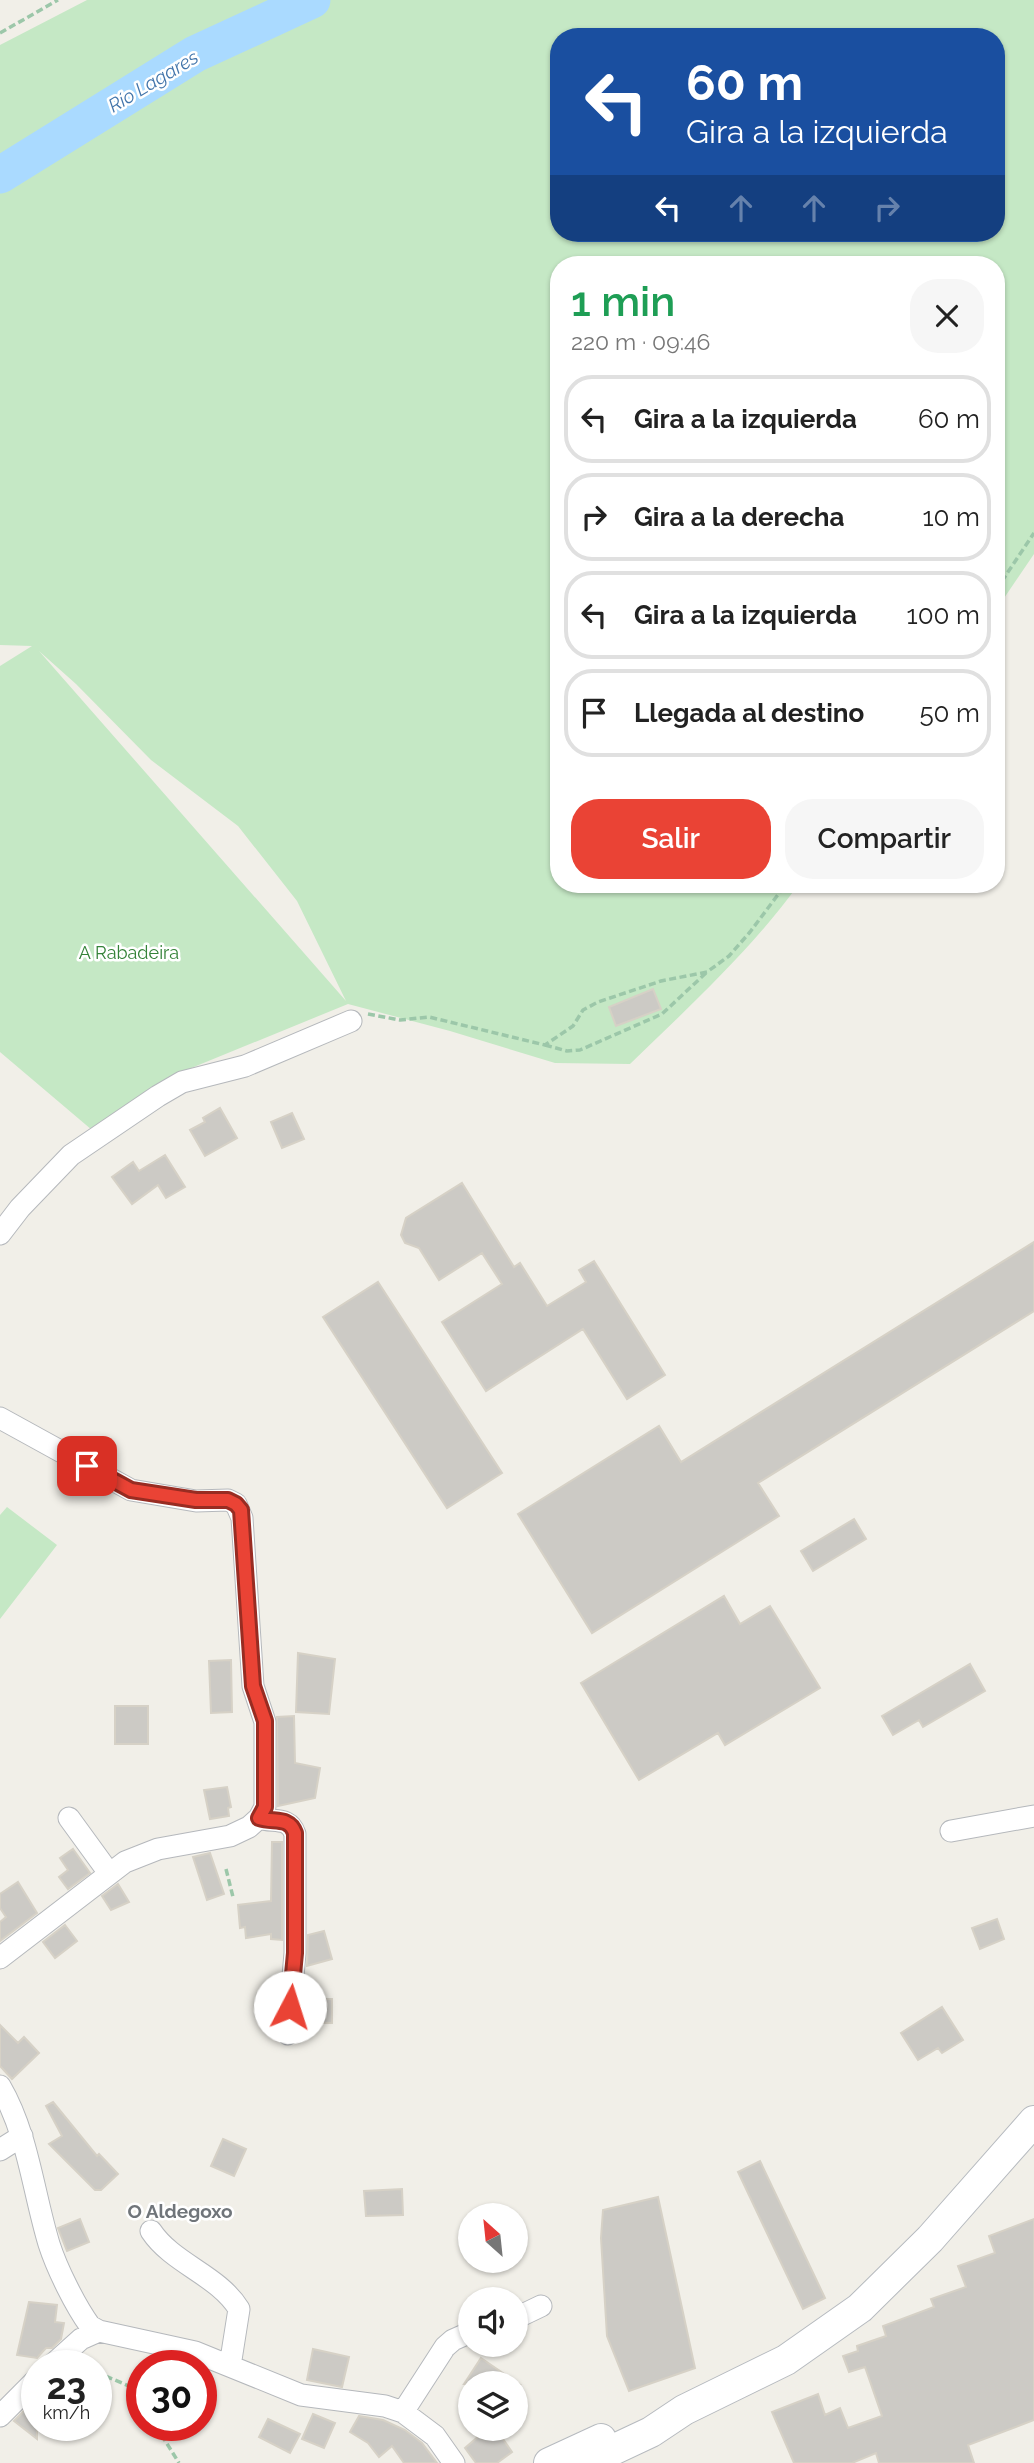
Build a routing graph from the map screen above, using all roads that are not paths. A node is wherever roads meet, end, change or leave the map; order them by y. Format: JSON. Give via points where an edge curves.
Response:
{"nodes":[{"id":1,"x":351,"y":1021,"type":"road end"},
{"id":2,"x":0,"y":1234,"type":"edge"},
{"id":3,"x":0,"y":1418,"type":"edge"},
{"id":4,"x":1034,"y":1816,"type":"edge"},
{"id":5,"x":69,"y":1818,"type":"dead end"},
{"id":6,"x":259,"y":1818,"type":"junction"},
{"id":7,"x":951,"y":1831,"type":"dead end"},
{"id":8,"x":109,"y":1873,"type":"junction"},
{"id":9,"x":0,"y":1958,"type":"edge"},
{"id":10,"x":288,"y":2034,"type":"dead end"},
{"id":11,"x":0,"y":2086,"type":"edge"},
{"id":12,"x":1034,"y":2121,"type":"edge"},
{"id":13,"x":22,"y":2136,"type":"junction"},
{"id":14,"x":0,"y":2150,"type":"edge"},
{"id":15,"x":151,"y":2231,"type":"dead end"},
{"id":16,"x":541,"y":2306,"type":"dead end"},
{"id":17,"x":528,"y":2312,"type":"edge"},
{"id":18,"x":99,"y":2331,"type":"junction"},
{"id":19,"x":458,"y":2338,"type":"edge"},
{"id":20,"x":69,"y":2350,"type":"edge"},
{"id":21,"x":230,"y":2366,"type":"junction"},
{"id":22,"x":21,"y":2395,"type":"edge"},
{"id":23,"x":684,"y":2410,"type":"junction"},
{"id":24,"x":403,"y":2412,"type":"junction"},
{"id":25,"x":0,"y":2416,"type":"edge"},
{"id":26,"x":454,"y":2463,"type":"edge"},
{"id":27,"x":549,"y":2463,"type":"edge"},
{"id":28,"x":585,"y":2463,"type":"edge"}],
"edges":[{"from":1,"to":2,"type":"street","via":[[246,1066],[182,1082],[158,1096],[71,1155]]},
{"from":3,"to":6,"type":"street","via":[[131,1490],[228,1500],[241,1510],[253,1686],[265,1721],[265,1807]]},
{"from":4,"to":7,"type":"street"},
{"from":5,"to":8,"type":"street"},
{"from":6,"to":8,"type":"street","via":[[230,1836],[158,1849]]},
{"from":6,"to":10,"type":"street","via":[[285,1821],[295,1833],[295,1953]]},
{"from":8,"to":9,"type":"street"},
{"from":11,"to":13,"type":"street"},
{"from":12,"to":23,"type":"main road","via":[[930,2239],[860,2308],[786,2360]]},
{"from":13,"to":14,"type":"street"},
{"from":13,"to":18,"type":"street","via":[[50,2246],[83,2315]]},
{"from":15,"to":21,"type":"street","via":[[160,2245],[233,2299],[239,2309]]},
{"from":16,"to":17,"type":"street"},
{"from":18,"to":20,"type":"street"},
{"from":18,"to":21,"type":"street","via":[[195,2352]]},
{"from":19,"to":24,"type":"street","via":[[445,2347]]},
{"from":21,"to":24,"type":"street","via":[[301,2395]]},
{"from":22,"to":25,"type":"street"},
{"from":23,"to":27,"type":"main road","via":[[644,2421]]},
{"from":23,"to":28,"type":"main road","via":[[651,2432]]},
{"from":24,"to":26,"type":"street","via":[[435,2436]]}]}
